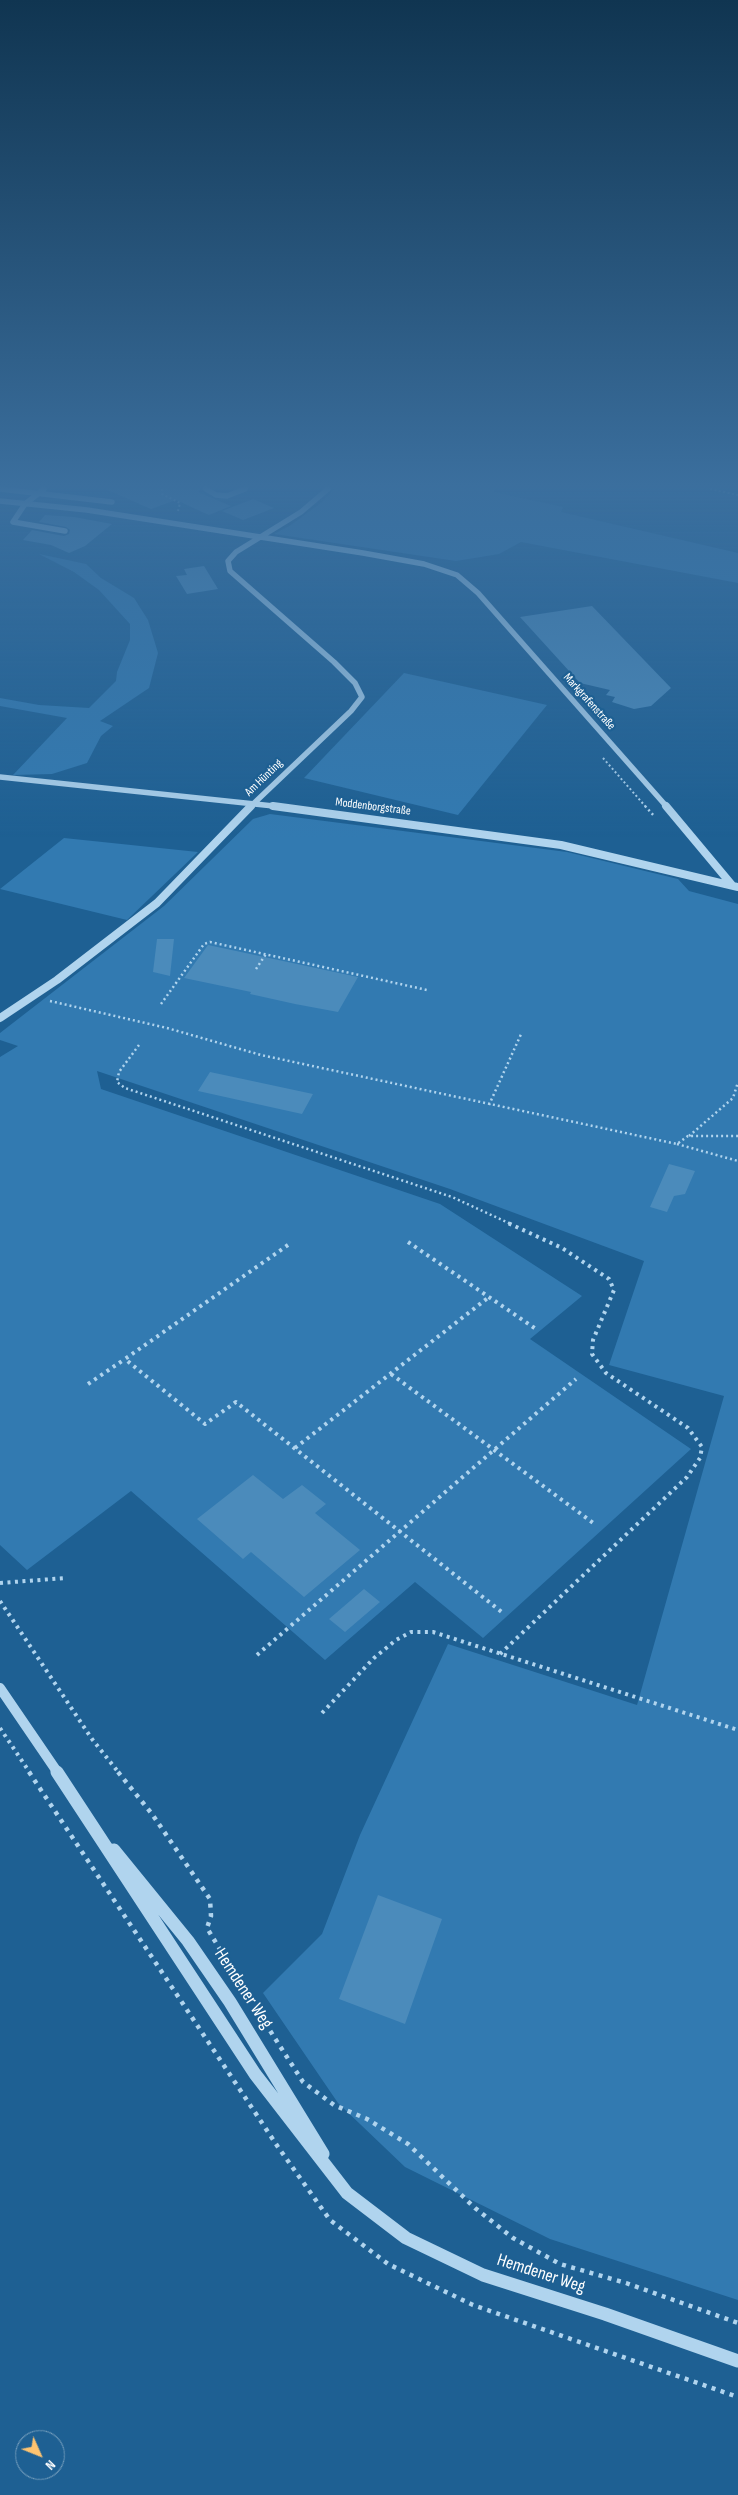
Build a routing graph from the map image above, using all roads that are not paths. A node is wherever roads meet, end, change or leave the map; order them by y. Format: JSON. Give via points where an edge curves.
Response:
{"nodes":[{"id":1,"x":269,"y":605,"type":"edge"},
{"id":2,"x":488,"y":605,"type":"edge"},
{"id":3,"x":0,"y":777,"type":"edge"},
{"id":4,"x":254,"y":803,"type":"junction"},
{"id":5,"x":735,"y":886,"type":"edge"},
{"id":6,"x":0,"y":1018,"type":"edge"},
{"id":7,"x":0,"y":1688,"type":"edge"},
{"id":8,"x":89,"y":1819,"type":"junction"},
{"id":9,"x":347,"y":2192,"type":"junction"},
{"id":10,"x":738,"y":2361,"type":"edge"}],
"edges":[{"from":1,"to":4,"type":"street","name":"Am Hünting","via":[[334,662],[355,683],[362,697]]},
{"from":2,"to":5,"type":"street","name":"Markgrafenstraße"},
{"from":3,"to":4,"type":"street","name":"Moddenborgstraße"},
{"from":4,"to":5,"type":"street","name":"Moddenborgstraße","via":[[562,845]]},
{"from":4,"to":6,"type":"street","name":"Am Hünting","via":[[150,909],[33,998]]},
{"from":7,"to":8,"type":"street","name":"Hemdener Weg"},
{"from":8,"to":9,"type":"street","name":"Hemdener Weg","via":[[255,2074]]},
{"from":8,"to":9,"type":"street","name":"Hemdener Weg","via":[[188,1941],[230,2002]]},
{"from":9,"to":10,"type":"street","name":"Hemdener Weg","via":[[406,2238],[483,2275]]}]}
